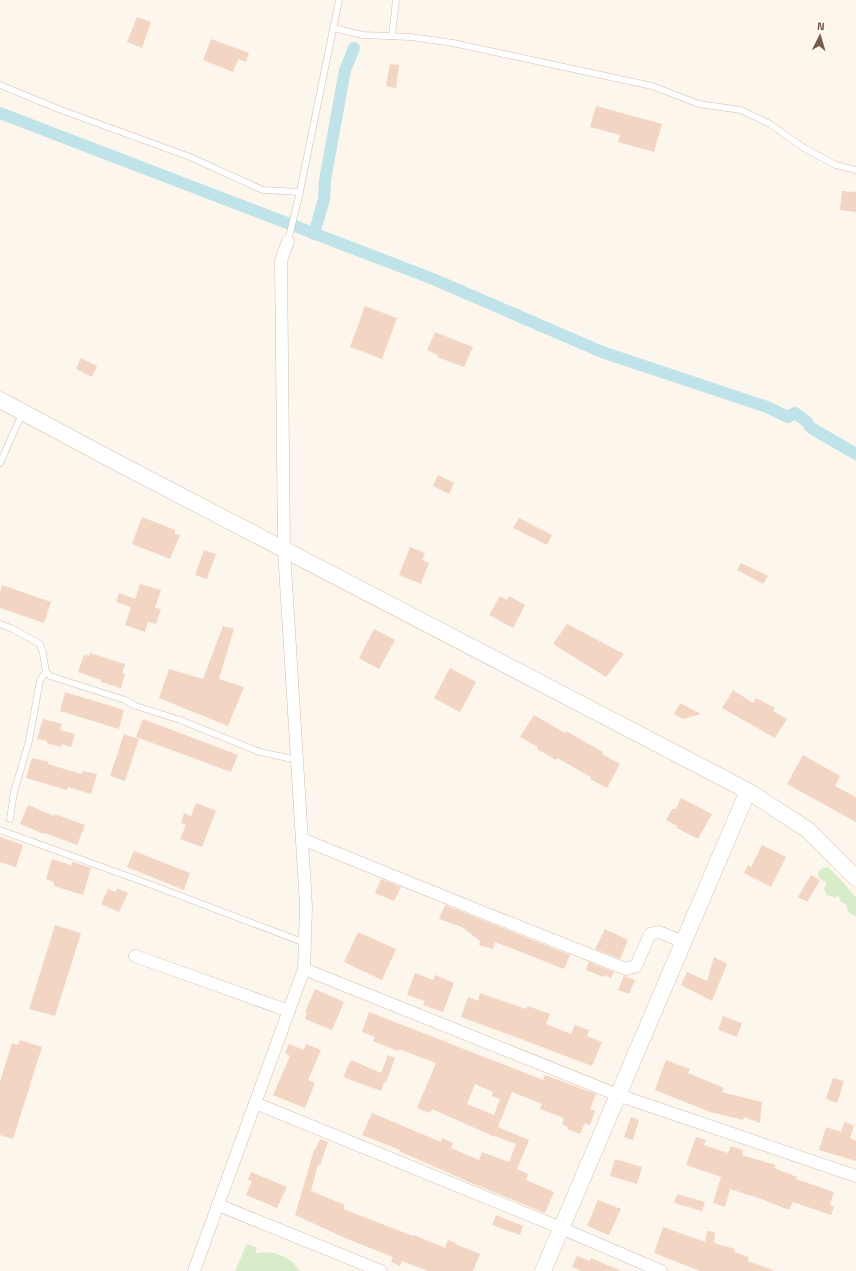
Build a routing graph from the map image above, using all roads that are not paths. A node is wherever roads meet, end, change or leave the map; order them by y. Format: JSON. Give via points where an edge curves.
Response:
{"nodes":[{"id":1,"x":339,"y":0,"type":"edge"},
{"id":2,"x":396,"y":0,"type":"edge"},
{"id":3,"x":333,"y":28,"type":"junction"},
{"id":4,"x":392,"y":36,"type":"junction"},
{"id":5,"x":0,"y":85,"type":"edge"},
{"id":6,"x":856,"y":170,"type":"edge"},
{"id":7,"x":299,"y":194,"type":"junction"},
{"id":8,"x":288,"y":241,"type":"joint"},
{"id":9,"x":0,"y":400,"type":"edge"},
{"id":10,"x":23,"y":413,"type":"junction"},
{"id":11,"x":0,"y":463,"type":"edge"},
{"id":12,"x":284,"y":550,"type":"junction"},
{"id":13,"x":0,"y":624,"type":"edge"},
{"id":14,"x":46,"y":672,"type":"junction"},
{"id":15,"x":297,"y":760,"type":"junction"},
{"id":16,"x":748,"y":791,"type":"junction"},
{"id":17,"x":10,"y":818,"type":"dead end"},
{"id":18,"x":0,"y":830,"type":"edge"},
{"id":19,"x":302,"y":839,"type":"junction"},
{"id":20,"x":856,"y":878,"type":"edge"},
{"id":21,"x":684,"y":942,"type":"junction"},
{"id":22,"x":305,"y":943,"type":"junction"},
{"id":23,"x":135,"y":956,"type":"dead end"},
{"id":24,"x":304,"y":969,"type":"junction"},
{"id":25,"x":289,"y":1011,"type":"junction"},
{"id":26,"x":618,"y":1095,"type":"junction"},
{"id":27,"x":255,"y":1103,"type":"junction"},
{"id":28,"x":856,"y":1176,"type":"edge"},
{"id":29,"x":218,"y":1205,"type":"junction"},
{"id":30,"x":561,"y":1228,"type":"junction"},
{"id":31,"x":194,"y":1271,"type":"edge"},
{"id":32,"x":381,"y":1271,"type":"edge"},
{"id":33,"x":543,"y":1271,"type":"edge"},
{"id":34,"x":661,"y":1271,"type":"edge"}],
"edges":[{"from":1,"to":3,"type":"lane"},
{"from":2,"to":4,"type":"lane"},
{"from":3,"to":4,"type":"lane","via":[[363,35]]},
{"from":3,"to":7,"type":"lane"},
{"from":4,"to":6,"type":"lane","via":[[453,43],[652,86],[699,104],[741,110],[770,124],[829,162]]},
{"from":5,"to":7,"type":"lane","via":[[190,157],[263,190]]},
{"from":7,"to":8,"type":"lane"},
{"from":8,"to":12,"type":"street","via":[[280,261]]},
{"from":9,"to":10,"type":"street"},
{"from":10,"to":11,"type":"lane"},
{"from":10,"to":12,"type":"street"},
{"from":12,"to":15,"type":"street"},
{"from":12,"to":16,"type":"street"},
{"from":13,"to":14,"type":"lane","via":[[40,644],[44,653]]},
{"from":14,"to":15,"type":"lane","via":[[50,676],[125,700],[260,752]]},
{"from":14,"to":17,"type":"lane","via":[[40,680],[29,741],[14,792]]},
{"from":15,"to":19,"type":"street"},
{"from":16,"to":20,"type":"street","via":[[808,830]]},
{"from":16,"to":21,"type":"street"},
{"from":18,"to":22,"type":"lane"},
{"from":19,"to":21,"type":"street","via":[[626,969],[636,966],[650,934],[659,932]]},
{"from":19,"to":22,"type":"street","via":[[306,906]]},
{"from":21,"to":26,"type":"street"},
{"from":22,"to":24,"type":"street"},
{"from":23,"to":25,"type":"street"},
{"from":24,"to":25,"type":"street"},
{"from":24,"to":26,"type":"street"},
{"from":25,"to":27,"type":"street"},
{"from":26,"to":28,"type":"street"},
{"from":26,"to":30,"type":"street"},
{"from":27,"to":29,"type":"street"},
{"from":27,"to":30,"type":"street"},
{"from":29,"to":31,"type":"street"},
{"from":29,"to":32,"type":"street"},
{"from":30,"to":33,"type":"street"},
{"from":30,"to":34,"type":"street"}]}
